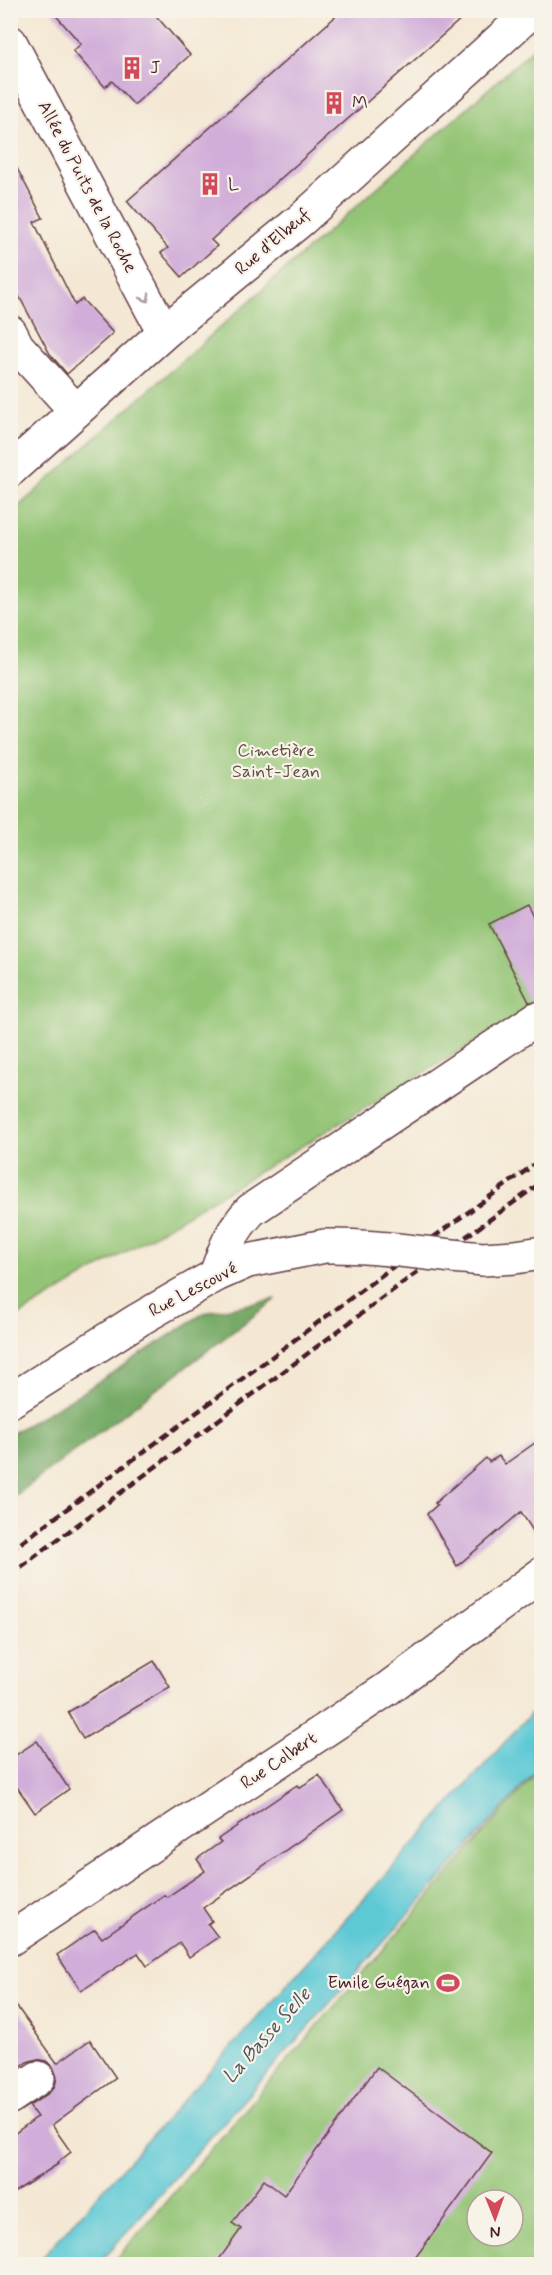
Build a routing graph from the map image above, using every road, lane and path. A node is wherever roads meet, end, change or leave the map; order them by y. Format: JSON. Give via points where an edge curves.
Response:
{"nodes":[{"id":1,"x":533,"y":10,"type":"edge"},
{"id":2,"x":10,"y":42,"type":"edge"},
{"id":3,"x":168,"y":329,"type":"junction"},
{"id":4,"x":10,"y":332,"type":"edge"},
{"id":5,"x":76,"y":411,"type":"junction"},
{"id":6,"x":10,"y":470,"type":"edge"},
{"id":7,"x":537,"y":1019,"type":"dead end"},
{"id":8,"x":542,"y":1253,"type":"edge"},
{"id":9,"x":216,"y":1275,"type":"junction"},
{"id":10,"x":10,"y":1401,"type":"edge"},
{"id":11,"x":542,"y":1574,"type":"edge"},
{"id":12,"x":10,"y":1939,"type":"edge"},
{"id":13,"x":38,"y":2078,"type":"dead end"},
{"id":14,"x":10,"y":2097,"type":"edge"}],
"edges":[{"from":1,"to":3,"type":"street","name":"Rue d'Elbeuf","via":[[302,219]]},
{"from":2,"to":3,"type":"street","name":"Allée du Puits de la Roche","one_way":true,"via":[[152,310]]},
{"from":3,"to":5,"type":"street","name":"Rue d'Elbeuf"},
{"from":4,"to":5,"type":"street","via":[[17,346]]},
{"from":5,"to":6,"type":"street","name":"Rue d'Elbeuf"},
{"from":7,"to":9,"type":"street","via":[[251,1210],[227,1240]]},
{"from":8,"to":9,"type":"street","name":"Rue Lescouvé","bridge":true,"via":[[483,1259],[377,1246],[325,1246],[248,1262]]},
{"from":9,"to":10,"type":"street","name":"Rue Lescouvé"},
{"from":11,"to":12,"type":"street","name":"Rue Colbert","via":[[387,1689]]},
{"from":13,"to":14,"type":"street"}]}
